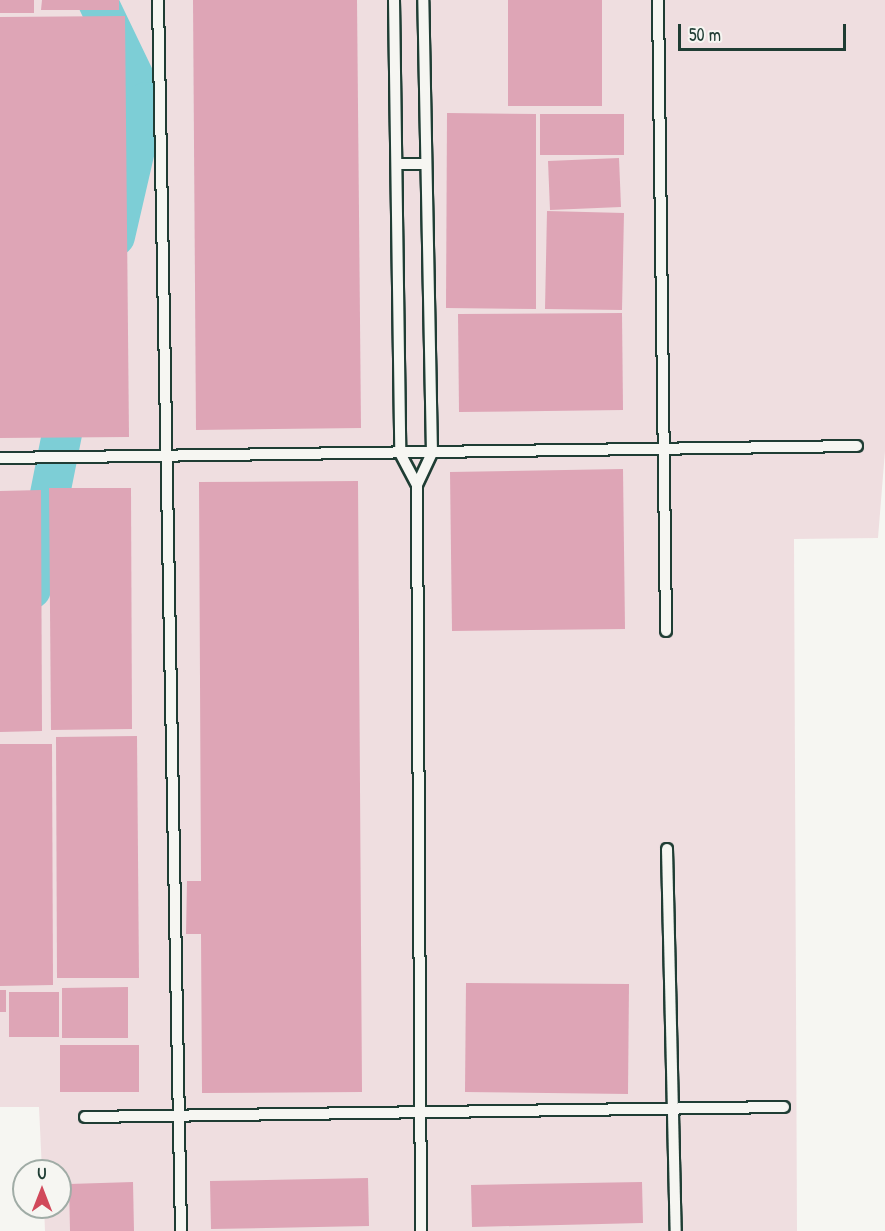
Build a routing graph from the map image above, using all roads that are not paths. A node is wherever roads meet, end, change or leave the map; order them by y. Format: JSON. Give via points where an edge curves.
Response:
{"nodes":[{"id":1,"x":159,"y":0,"type":"edge"},
{"id":2,"x":394,"y":0,"type":"edge"},
{"id":3,"x":423,"y":0,"type":"edge"},
{"id":4,"x":658,"y":0,"type":"edge"},
{"id":5,"x":397,"y":164,"type":"junction"},
{"id":6,"x":426,"y":164,"type":"junction"},
{"id":7,"x":857,"y":446,"type":"dead end"},
{"id":8,"x":661,"y":451,"type":"junction"},
{"id":9,"x":400,"y":453,"type":"junction"},
{"id":10,"x":432,"y":453,"type":"junction"},
{"id":11,"x":165,"y":455,"type":"junction"},
{"id":12,"x":0,"y":458,"type":"edge"},
{"id":13,"x":417,"y":485,"type":"junction"},
{"id":14,"x":666,"y":631,"type":"dead end"},
{"id":15,"x":667,"y":849,"type":"dead end"},
{"id":16,"x":784,"y":1107,"type":"dead end"},
{"id":17,"x":674,"y":1110,"type":"junction"},
{"id":18,"x":419,"y":1114,"type":"junction"},
{"id":19,"x":178,"y":1116,"type":"junction"},
{"id":20,"x":85,"y":1117,"type":"dead end"},
{"id":21,"x":181,"y":1231,"type":"edge"},
{"id":22,"x":422,"y":1231,"type":"edge"},
{"id":23,"x":676,"y":1231,"type":"edge"}],
"edges":[{"from":1,"to":11,"type":"lane"},
{"from":2,"to":5,"type":"lane"},
{"from":3,"to":6,"type":"lane"},
{"from":4,"to":8,"type":"lane"},
{"from":5,"to":6,"type":"lane"},
{"from":5,"to":9,"type":"lane"},
{"from":6,"to":10,"type":"lane"},
{"from":7,"to":8,"type":"lane"},
{"from":8,"to":10,"type":"lane"},
{"from":8,"to":14,"type":"lane"},
{"from":9,"to":10,"type":"lane"},
{"from":9,"to":11,"type":"lane"},
{"from":9,"to":13,"type":"lane"},
{"from":10,"to":13,"type":"lane"},
{"from":11,"to":12,"type":"lane"},
{"from":11,"to":19,"type":"lane"},
{"from":13,"to":18,"type":"lane"},
{"from":15,"to":17,"type":"lane"},
{"from":16,"to":17,"type":"lane"},
{"from":17,"to":18,"type":"lane"},
{"from":17,"to":23,"type":"lane"},
{"from":18,"to":19,"type":"lane"},
{"from":18,"to":22,"type":"lane"},
{"from":19,"to":20,"type":"lane"},
{"from":19,"to":21,"type":"lane"}]}
